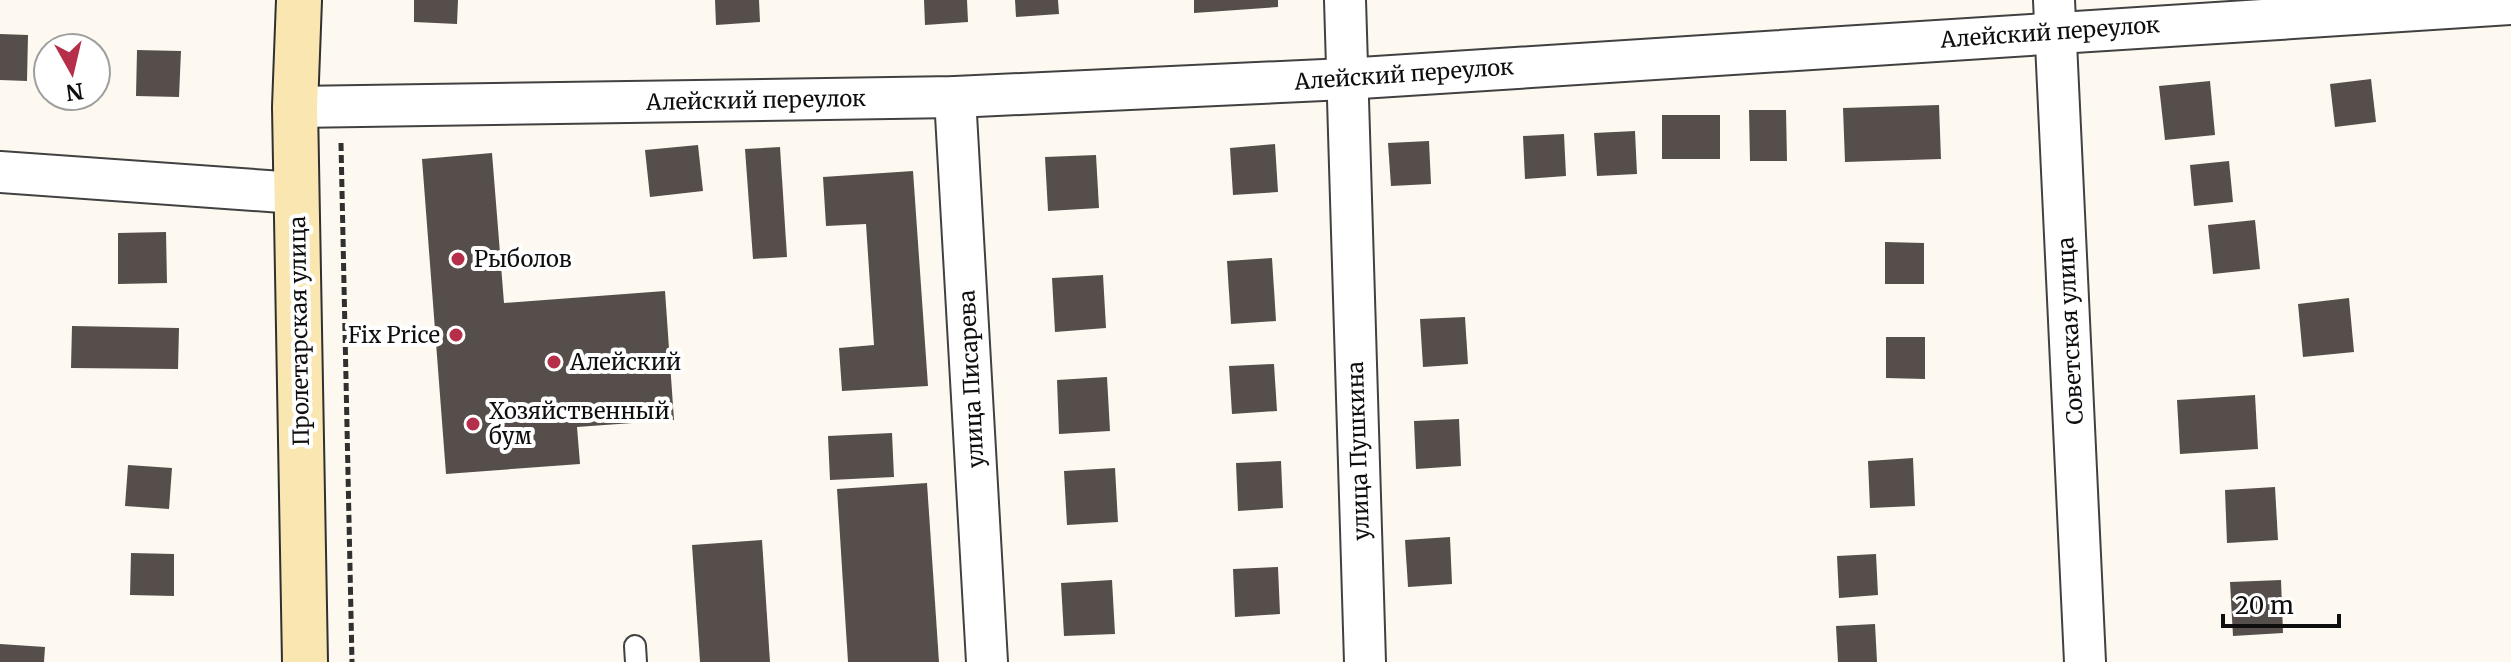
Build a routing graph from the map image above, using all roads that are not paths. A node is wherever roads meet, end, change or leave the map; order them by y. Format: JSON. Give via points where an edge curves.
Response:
{"nodes":[{"id":1,"x":299,"y":0,"type":"edge"},
{"id":2,"x":1345,"y":0,"type":"edge"},
{"id":3,"x":2511,"y":4,"type":"edge"},
{"id":4,"x":2055,"y":16,"type":"edge"},
{"id":5,"x":1345,"y":79,"type":"junction"},
{"id":6,"x":955,"y":97,"type":"junction"},
{"id":7,"x":295,"y":107,"type":"junction"},
{"id":8,"x":0,"y":172,"type":"edge"},
{"id":9,"x":296,"y":193,"type":"junction"},
{"id":10,"x":305,"y":662,"type":"edge"},
{"id":11,"x":987,"y":662,"type":"edge"},
{"id":12,"x":1365,"y":662,"type":"edge"},
{"id":13,"x":2085,"y":662,"type":"edge"}],
"edges":[{"from":1,"to":7,"type":"main road","name":"Пролетарская улица"},
{"from":2,"to":5,"type":"street","name":"улица Пушкина"},
{"from":3,"to":4,"type":"street","name":"Алейский переулок"},
{"from":4,"to":5,"type":"street","name":"Алейский переулок"},
{"from":4,"to":13,"type":"street","name":"Советская улица"},
{"from":5,"to":6,"type":"street","name":"Алейский переулок"},
{"from":5,"to":12,"type":"street","name":"улица Пушкина"},
{"from":6,"to":7,"type":"street","name":"Алейский переулок"},
{"from":6,"to":11,"type":"street","name":"улица Писарева"},
{"from":7,"to":9,"type":"main road","name":"Пролетарская улица"},
{"from":8,"to":9,"type":"street"},
{"from":9,"to":10,"type":"main road","name":"Пролетарская улица"}]}
